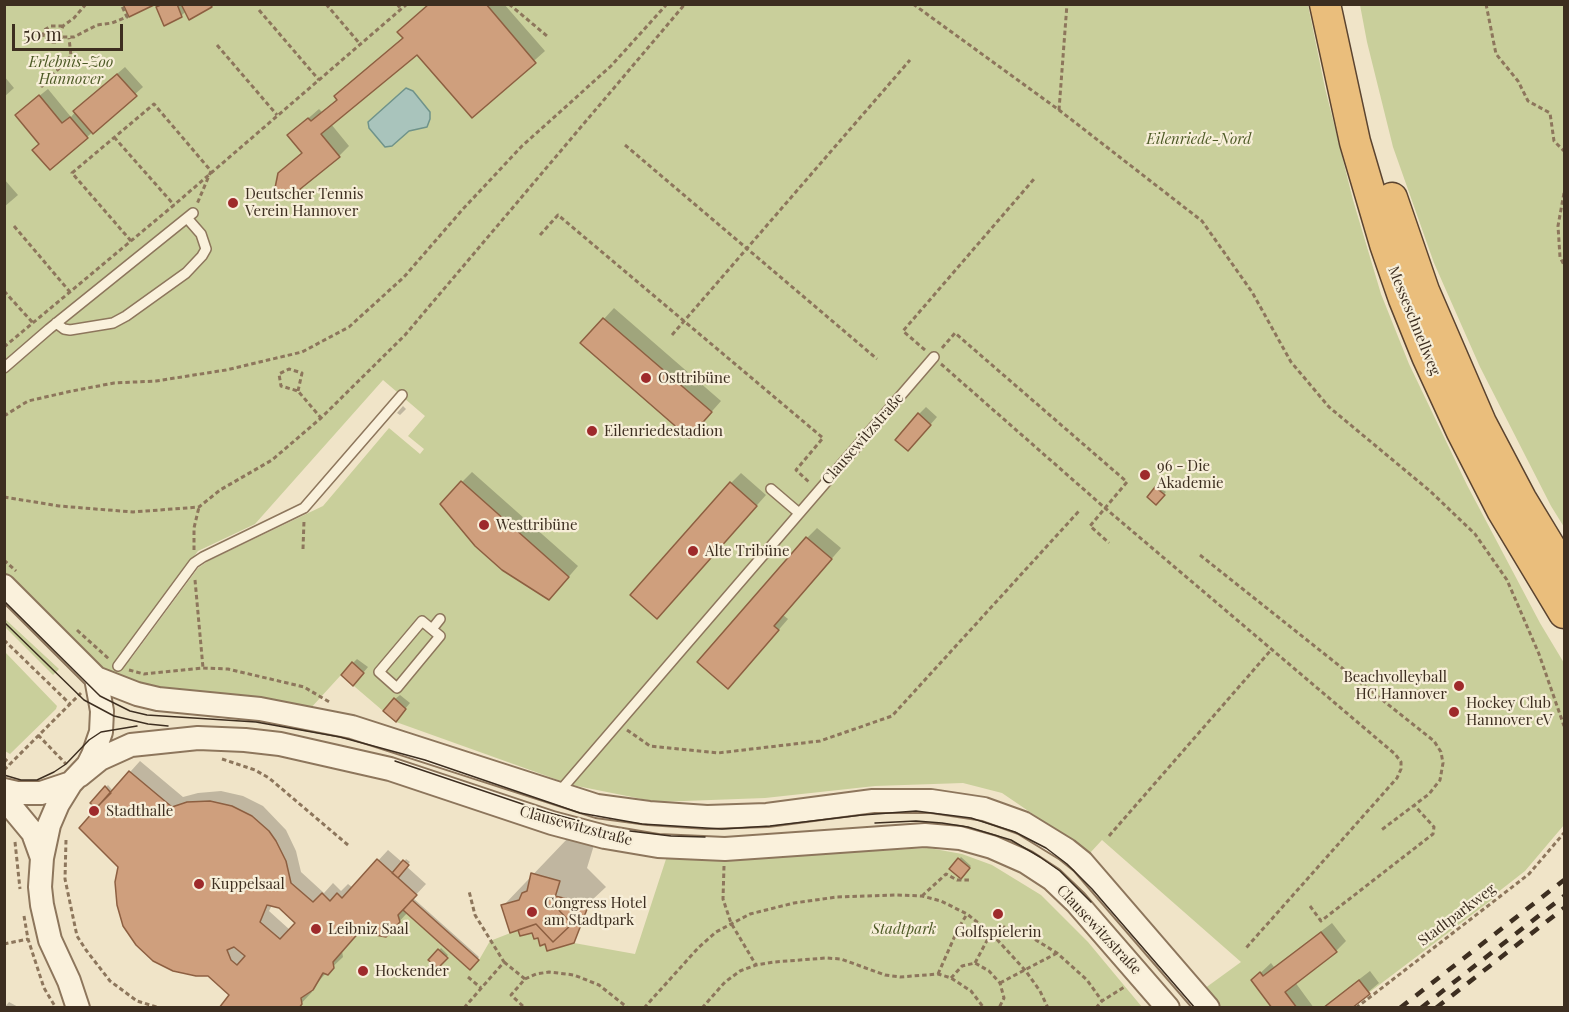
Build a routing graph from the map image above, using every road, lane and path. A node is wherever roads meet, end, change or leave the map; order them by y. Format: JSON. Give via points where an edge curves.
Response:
{"nodes":[{"id":1,"x":86,"y":4,"type":"edge"},
{"id":2,"x":121,"y":4,"type":"edge"},
{"id":3,"x":326,"y":4,"type":"edge"},
{"id":4,"x":397,"y":4,"type":"edge"},
{"id":5,"x":407,"y":4,"type":"edge"},
{"id":6,"x":667,"y":4,"type":"edge"},
{"id":7,"x":685,"y":4,"type":"edge"},
{"id":8,"x":914,"y":4,"type":"edge"},
{"id":9,"x":1067,"y":4,"type":"edge"},
{"id":10,"x":1324,"y":4,"type":"edge"},
{"id":11,"x":1341,"y":4,"type":"edge"},
{"id":12,"x":1486,"y":4,"type":"edge"},
{"id":13,"x":511,"y":5,"type":"edge"},
{"id":14,"x":401,"y":9,"type":"junction"},
{"id":15,"x":259,"y":10,"type":"dead end"},
{"id":16,"x":63,"y":26,"type":"junction"},
{"id":17,"x":547,"y":36,"type":"dead end"},
{"id":18,"x":67,"y":38,"type":"junction"},
{"id":19,"x":360,"y":44,"type":"junction"},
{"id":20,"x":217,"y":45,"type":"dead end"},
{"id":21,"x":910,"y":60,"type":"dead end"},
{"id":22,"x":318,"y":80,"type":"junction"},
{"id":23,"x":41,"y":87,"type":"dead end"},
{"id":24,"x":1059,"y":110,"type":"junction"},
{"id":25,"x":277,"y":115,"type":"junction"},
{"id":26,"x":114,"y":137,"type":"junction"},
{"id":27,"x":625,"y":146,"type":"dead end"},
{"id":28,"x":1564,"y":152,"type":"edge"},
{"id":29,"x":211,"y":171,"type":"junction"},
{"id":30,"x":1034,"y":179,"type":"dead end"},
{"id":31,"x":1564,"y":193,"type":"edge"},
{"id":32,"x":174,"y":205,"type":"junction"},
{"id":33,"x":190,"y":215,"type":"junction"},
{"id":34,"x":14,"y":225,"type":"dead end"},
{"id":35,"x":540,"y":236,"type":"dead end"},
{"id":36,"x":131,"y":241,"type":"junction"},
{"id":37,"x":746,"y":249,"type":"junction"},
{"id":38,"x":1564,"y":265,"type":"edge"},
{"id":39,"x":4,"y":291,"type":"edge"},
{"id":40,"x":70,"y":292,"type":"junction"},
{"id":41,"x":684,"y":321,"type":"junction"},
{"id":42,"x":56,"y":323,"type":"junction"},
{"id":43,"x":33,"y":324,"type":"junction"},
{"id":44,"x":672,"y":335,"type":"dead end"},
{"id":45,"x":4,"y":347,"type":"edge"},
{"id":46,"x":934,"y":357,"type":"junction"},
{"id":47,"x":877,"y":359,"type":"dead end"},
{"id":48,"x":4,"y":368,"type":"edge"},
{"id":49,"x":298,"y":391,"type":"junction"},
{"id":50,"x":402,"y":395,"type":"dead end"},
{"id":51,"x":4,"y":416,"type":"edge"},
{"id":52,"x":321,"y":418,"type":"junction"},
{"id":53,"x":771,"y":489,"type":"dead end"},
{"id":54,"x":819,"y":491,"type":"junction"},
{"id":55,"x":4,"y":497,"type":"edge"},
{"id":56,"x":200,"y":507,"type":"junction"},
{"id":57,"x":304,"y":508,"type":"junction"},
{"id":58,"x":1105,"y":508,"type":"junction"},
{"id":59,"x":1079,"y":511,"type":"dead end"},
{"id":60,"x":799,"y":513,"type":"junction"},
{"id":61,"x":1109,"y":543,"type":"dead end"},
{"id":62,"x":303,"y":549,"type":"dead end"},
{"id":63,"x":1200,"y":555,"type":"dead end"},
{"id":64,"x":194,"y":564,"type":"junction"},
{"id":65,"x":1562,"y":565,"type":"edge"},
{"id":66,"x":4,"y":586,"type":"edge"},
{"id":67,"x":1564,"y":613,"type":"edge"},
{"id":68,"x":440,"y":619,"type":"dead end"},
{"id":69,"x":432,"y":629,"type":"junction"},
{"id":70,"x":4,"y":640,"type":"edge"},
{"id":71,"x":1272,"y":650,"type":"junction"},
{"id":72,"x":118,"y":666,"type":"joint"},
{"id":73,"x":203,"y":668,"type":"junction"},
{"id":74,"x":96,"y":678,"type":"junction"},
{"id":75,"x":339,"y":708,"type":"dead end"},
{"id":76,"x":618,"y":724,"type":"junction"},
{"id":77,"x":1564,"y":726,"type":"edge"},
{"id":78,"x":38,"y":735,"type":"junction"},
{"id":79,"x":214,"y":756,"type":"dead end"},
{"id":80,"x":4,"y":758,"type":"edge"},
{"id":81,"x":10,"y":764,"type":"junction"},
{"id":82,"x":4,"y":770,"type":"edge"},
{"id":83,"x":75,"y":780,"type":"junction"},
{"id":84,"x":4,"y":790,"type":"edge"},
{"id":85,"x":557,"y":794,"type":"junction"},
{"id":86,"x":4,"y":798,"type":"edge"},
{"id":87,"x":1414,"y":805,"type":"junction"},
{"id":88,"x":1380,"y":831,"type":"dead end"},
{"id":89,"x":1564,"y":833,"type":"edge"},
{"id":90,"x":1109,"y":836,"type":"dead end"},
{"id":91,"x":66,"y":839,"type":"dead end"},
{"id":92,"x":348,"y":845,"type":"dead end"},
{"id":93,"x":725,"y":849,"type":"junction"},
{"id":94,"x":42,"y":858,"type":"junction"},
{"id":95,"x":969,"y":880,"type":"dead end"},
{"id":96,"x":469,"y":891,"type":"dead end"},
{"id":97,"x":922,"y":896,"type":"junction"},
{"id":98,"x":1310,"y":906,"type":"dead end"},
{"id":99,"x":967,"y":914,"type":"junction"},
{"id":100,"x":731,"y":923,"type":"junction"},
{"id":101,"x":992,"y":933,"type":"junction"},
{"id":102,"x":28,"y":939,"type":"dead end"},
{"id":103,"x":4,"y":944,"type":"edge"},
{"id":104,"x":1246,"y":948,"type":"dead end"},
{"id":105,"x":1057,"y":953,"type":"junction"},
{"id":106,"x":504,"y":962,"type":"junction"},
{"id":107,"x":975,"y":963,"type":"junction"},
{"id":108,"x":756,"y":965,"type":"junction"},
{"id":109,"x":1025,"y":970,"type":"junction"},
{"id":110,"x":938,"y":974,"type":"junction"},
{"id":111,"x":1141,"y":975,"type":"junction"},
{"id":112,"x":468,"y":976,"type":"dead end"},
{"id":113,"x":951,"y":978,"type":"junction"},
{"id":114,"x":525,"y":979,"type":"junction"},
{"id":115,"x":1000,"y":982,"type":"junction"},
{"id":116,"x":481,"y":988,"type":"junction"},
{"id":117,"x":1102,"y":1001,"type":"junction"},
{"id":118,"x":467,"y":1006,"type":"edge"},
{"id":119,"x":78,"y":1008,"type":"edge"},
{"id":120,"x":160,"y":1008,"type":"edge"},
{"id":121,"x":525,"y":1008,"type":"edge"},
{"id":122,"x":628,"y":1008,"type":"edge"},
{"id":123,"x":644,"y":1008,"type":"edge"},
{"id":124,"x":702,"y":1008,"type":"edge"},
{"id":125,"x":984,"y":1008,"type":"edge"},
{"id":126,"x":999,"y":1008,"type":"edge"},
{"id":127,"x":1048,"y":1008,"type":"edge"},
{"id":128,"x":1096,"y":1008,"type":"edge"},
{"id":129,"x":1168,"y":1008,"type":"edge"},
{"id":130,"x":1208,"y":1008,"type":"edge"},
{"id":131,"x":1356,"y":1008,"type":"edge"}],
"edges":[{"from":1,"to":16,"type":"path"},
{"from":2,"to":18,"type":"path","via":[[127,17]]},
{"from":3,"to":19,"type":"path"},
{"from":4,"to":14,"type":"path"},
{"from":5,"to":14,"type":"path"},
{"from":6,"to":51,"type":"path","via":[[611,66],[522,146],[404,277],[350,327],[302,352],[226,370],[72,391],[28,401]]},
{"from":7,"to":52,"type":"path","via":[[405,335]]},
{"from":8,"to":24,"type":"path"},
{"from":9,"to":24,"type":"path"},
{"from":10,"to":67,"type":"highway","name":"Messeschnellweg","via":[[1355,142],[1404,299],[1462,432],[1502,510]]},
{"from":11,"to":65,"type":"highway","name":"Messeschnellweg","via":[[1372,138],[1424,291],[1481,423]]},
{"from":12,"to":28,"type":"path","via":[[1496,54],[1528,101],[1550,113],[1554,141]]},
{"from":13,"to":17,"type":"path"},
{"from":14,"to":19,"type":"path"},
{"from":15,"to":22,"type":"path"},
{"from":16,"to":18,"type":"path","via":[[60,34]]},
{"from":16,"to":18,"type":"path","via":[[44,30],[44,37],[49,42]]},
{"from":18,"to":23,"type":"path","via":[[71,56]]},
{"from":19,"to":22,"type":"path"},
{"from":20,"to":25,"type":"path"},
{"from":21,"to":37,"type":"path"},
{"from":22,"to":25,"type":"path"},
{"from":24,"to":77,"type":"path","via":[[1202,221],[1252,292],[1291,362],[1329,407],[1475,534],[1507,580]]},
{"from":25,"to":29,"type":"path"},
{"from":26,"to":29,"type":"path","via":[[154,104]]},
{"from":26,"to":32,"type":"path"},
{"from":26,"to":36,"type":"path","via":[[72,173]]},
{"from":27,"to":37,"type":"path"},
{"from":29,"to":32,"type":"path"},
{"from":29,"to":33,"type":"path"},
{"from":30,"to":46,"type":"path","via":[[903,331]]},
{"from":31,"to":38,"type":"path","via":[[1558,226]]},
{"from":32,"to":36,"type":"path"},
{"from":33,"to":42,"type":"lane"},
{"from":33,"to":42,"type":"lane","via":[[206,249],[186,273],[120,321],[70,330]]},
{"from":34,"to":40,"type":"path"},
{"from":35,"to":41,"type":"path","via":[[558,215]]},
{"from":36,"to":40,"type":"path"},
{"from":37,"to":41,"type":"path"},
{"from":37,"to":47,"type":"path"},
{"from":39,"to":43,"type":"path"},
{"from":40,"to":43,"type":"path"},
{"from":41,"to":44,"type":"path"},
{"from":41,"to":54,"type":"path","via":[[824,438],[795,470]]},
{"from":42,"to":48,"type":"lane"},
{"from":43,"to":45,"type":"path"},
{"from":46,"to":54,"type":"lane","name":"Clausewitzstraße"},
{"from":46,"to":58,"type":"path"},
{"from":46,"to":58,"type":"path","via":[[955,333],[1127,482]]},
{"from":49,"to":49,"type":"path","via":[[281,386],[279,374],[289,369],[302,373]]},
{"from":49,"to":52,"type":"path"},
{"from":50,"to":57,"type":"lane"},
{"from":52,"to":56,"type":"path","via":[[272,460],[220,490]]},
{"from":53,"to":60,"type":"lane"},
{"from":54,"to":60,"type":"lane","name":"Clausewitzstraße"},
{"from":55,"to":56,"type":"path","via":[[133,512]]},
{"from":56,"to":64,"type":"path","via":[[194,528]]},
{"from":57,"to":62,"type":"path"},
{"from":57,"to":64,"type":"lane"},
{"from":58,"to":61,"type":"path","via":[[1090,526]]},
{"from":58,"to":71,"type":"path"},
{"from":59,"to":76,"type":"path","via":[[892,716],[820,741],[718,753],[650,746]]},
{"from":60,"to":76,"type":"lane","name":"Clausewitzstraße"},
{"from":63,"to":87,"type":"path","via":[[1434,741],[1442,752],[1440,780]]},
{"from":64,"to":72,"type":"lane"},
{"from":64,"to":73,"type":"path"},
{"from":66,"to":74,"type":"street"},
{"from":68,"to":69,"type":"lane"},
{"from":69,"to":69,"type":"lane","via":[[440,636],[397,688],[379,672],[422,621]]},
{"from":70,"to":78,"type":"path","via":[[70,704]]},
{"from":71,"to":90,"type":"path"},
{"from":71,"to":104,"type":"path","via":[[1395,754],[1401,769]]},
{"from":72,"to":73,"type":"path","via":[[144,674]]},
{"from":73,"to":75,"type":"path","via":[[228,669],[304,687]]},
{"from":74,"to":83,"type":"street","via":[[102,711],[100,732],[93,755]]},
{"from":74,"to":85,"type":"street","name":"Clausewitzstraße","via":[[158,699],[260,709],[352,727]]},
{"from":76,"to":85,"type":"lane","name":"Clausewitzstraße"},
{"from":78,"to":81,"type":"path"},
{"from":78,"to":83,"type":"path"},
{"from":79,"to":92,"type":"path","via":[[268,778]]},
{"from":80,"to":81,"type":"path"},
{"from":81,"to":82,"type":"path"},
{"from":83,"to":84,"type":"street","via":[[41,794]]},
{"from":83,"to":93,"type":"street","name":"Clausewitzstraße","via":[[100,759],[131,745],[198,738],[244,740],[280,744],[390,770],[605,837],[658,846]]},
{"from":83,"to":94,"type":"street","via":[[49,825]]},
{"from":85,"to":130,"type":"street","name":"Clausewitzstraße","via":[[607,807],[707,817],[766,815],[873,801],[931,801],[984,809],[1023,823],[1082,862]]},
{"from":86,"to":94,"type":"street","via":[[33,833]]},
{"from":87,"to":88,"type":"path"},
{"from":87,"to":98,"type":"path","via":[[1434,827],[1433,834],[1321,921]]},
{"from":89,"to":131,"type":"path","name":"Stadtparkweg","via":[[1530,874]]},
{"from":91,"to":120,"type":"path","via":[[65,879],[77,936],[110,981],[137,1001]]},
{"from":93,"to":100,"type":"path","via":[[723,899]]},
{"from":93,"to":111,"type":"street","name":"Clausewitzstraße","via":[[926,835],[960,838],[992,847],[1052,879]]},
{"from":94,"to":119,"type":"street","via":[[40,887],[45,924]]},
{"from":95,"to":97,"type":"path","via":[[957,880],[946,874]]},
{"from":96,"to":106,"type":"path","via":[[475,915]]},
{"from":97,"to":99,"type":"path"},
{"from":97,"to":100,"type":"path","via":[[860,895],[804,901],[750,914]]},
{"from":99,"to":101,"type":"path"},
{"from":99,"to":110,"type":"path"},
{"from":100,"to":108,"type":"path"},
{"from":100,"to":123,"type":"path","via":[[699,947]]},
{"from":101,"to":105,"type":"path","via":[[1004,927],[1018,929]]},
{"from":101,"to":107,"type":"path"},
{"from":101,"to":109,"type":"path"},
{"from":102,"to":103,"type":"path"},
{"from":105,"to":109,"type":"path"},
{"from":105,"to":117,"type":"path"},
{"from":106,"to":114,"type":"path"},
{"from":106,"to":116,"type":"path"},
{"from":107,"to":113,"type":"path","via":[[962,966]]},
{"from":107,"to":115,"type":"path"},
{"from":108,"to":110,"type":"path","via":[[826,958],[885,975]]},
{"from":108,"to":124,"type":"path","via":[[725,982]]},
{"from":109,"to":115,"type":"path"},
{"from":109,"to":127,"type":"path"},
{"from":110,"to":113,"type":"path"},
{"from":111,"to":117,"type":"path"},
{"from":111,"to":129,"type":"street","name":"Clausewitzstraße"},
{"from":112,"to":116,"type":"path"},
{"from":113,"to":125,"type":"path","via":[[971,991]]},
{"from":114,"to":121,"type":"path","via":[[511,995]]},
{"from":114,"to":122,"type":"path","via":[[549,972],[574,975],[599,985]]},
{"from":115,"to":126,"type":"path","via":[[1004,998]]},
{"from":116,"to":118,"type":"path"},
{"from":117,"to":128,"type":"path"}]}
